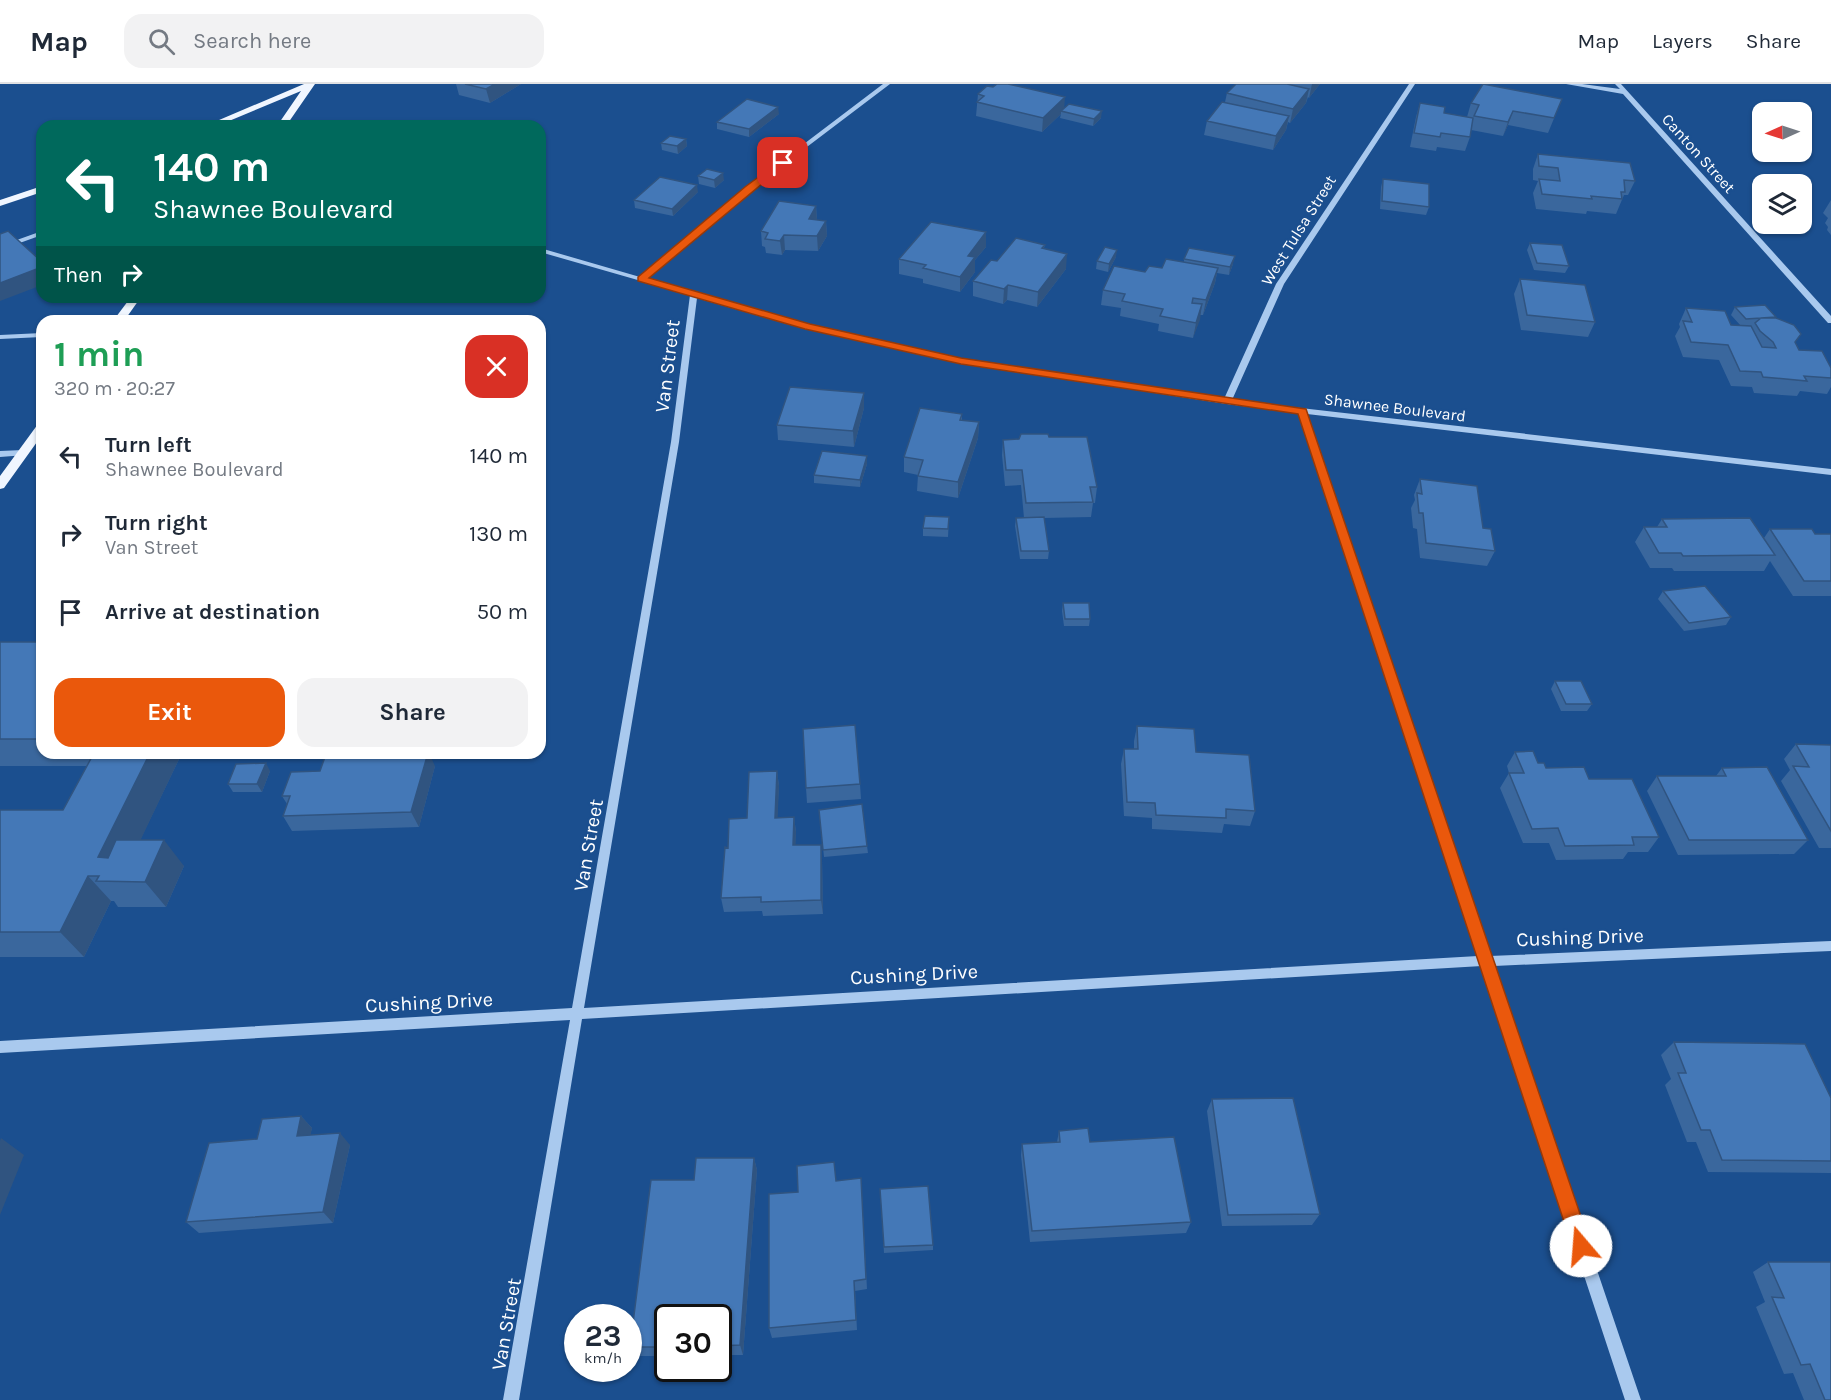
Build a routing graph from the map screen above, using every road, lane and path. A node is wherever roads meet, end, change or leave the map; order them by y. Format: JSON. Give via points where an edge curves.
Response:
{"nodes":[{"id":1,"x":311,"y":84,"type":"edge"},
{"id":2,"x":888,"y":84,"type":"edge"},
{"id":3,"x":1412,"y":84,"type":"edge"},
{"id":4,"x":1569,"y":84,"type":"edge"},
{"id":5,"x":1618,"y":84,"type":"edge"},
{"id":6,"x":1625,"y":92,"type":"junction"},
{"id":7,"x":253,"y":108,"type":"junction"},
{"id":8,"x":224,"y":120,"type":"edge"},
{"id":9,"x":244,"y":120,"type":"edge"},
{"id":10,"x":285,"y":120,"type":"edge"},
{"id":11,"x":36,"y":191,"type":"edge"},
{"id":12,"x":0,"y":202,"type":"edge"},
{"id":13,"x":36,"y":235,"type":"edge"},
{"id":14,"x":0,"y":248,"type":"edge"},
{"id":15,"x":546,"y":252,"type":"edge"},
{"id":16,"x":642,"y":279,"type":"junction"},
{"id":17,"x":694,"y":294,"type":"junction"},
{"id":18,"x":1831,"y":321,"type":"edge"},
{"id":19,"x":36,"y":335,"type":"edge"},
{"id":20,"x":0,"y":337,"type":"edge"},
{"id":21,"x":1227,"y":402,"type":"junction"},
{"id":22,"x":1302,"y":411,"type":"junction"},
{"id":23,"x":36,"y":435,"type":"edge"},
{"id":24,"x":23,"y":453,"type":"junction"},
{"id":25,"x":0,"y":454,"type":"edge"},
{"id":26,"x":1831,"y":472,"type":"edge"},
{"id":27,"x":0,"y":485,"type":"edge"},
{"id":28,"x":1831,"y":946,"type":"edge"},
{"id":29,"x":1486,"y":961,"type":"junction"},
{"id":30,"x":578,"y":1013,"type":"junction"},
{"id":31,"x":0,"y":1047,"type":"edge"},
{"id":32,"x":511,"y":1400,"type":"edge"},
{"id":33,"x":1633,"y":1400,"type":"edge"}],
"edges":[{"from":1,"to":7,"type":"main road"},
{"from":1,"to":10,"type":"main road"},
{"from":2,"to":16,"type":"street","via":[[748,189]]},
{"from":3,"to":21,"type":"street","name":"West Tulsa Street","via":[[1280,284]]},
{"from":4,"to":6,"type":"street"},
{"from":5,"to":6,"type":"street","name":"Canton Street"},
{"from":6,"to":18,"type":"street","name":"Canton Street"},
{"from":7,"to":8,"type":"main road"},
{"from":7,"to":9,"type":"main road"},
{"from":11,"to":12,"type":"main road"},
{"from":13,"to":14,"type":"street"},
{"from":15,"to":16,"type":"street","name":"Shawnee Boulevard"},
{"from":16,"to":17,"type":"street","name":"Shawnee Boulevard"},
{"from":17,"to":21,"type":"street","name":"Shawnee Boulevard","via":[[808,327],[961,361]]},
{"from":17,"to":30,"type":"street","name":"Van Street","via":[[675,442]]},
{"from":19,"to":20,"type":"street"},
{"from":21,"to":22,"type":"street","name":"Shawnee Boulevard"},
{"from":22,"to":26,"type":"street","name":"Shawnee Boulevard"},
{"from":22,"to":29,"type":"street"},
{"from":23,"to":24,"type":"main road"},
{"from":24,"to":25,"type":"street"},
{"from":24,"to":27,"type":"main road"},
{"from":28,"to":29,"type":"street","name":"Cushing Drive"},
{"from":29,"to":30,"type":"street","name":"Cushing Drive"},
{"from":29,"to":33,"type":"street"},
{"from":30,"to":31,"type":"street","name":"Cushing Drive"},
{"from":30,"to":32,"type":"street","name":"Van Street"}]}
